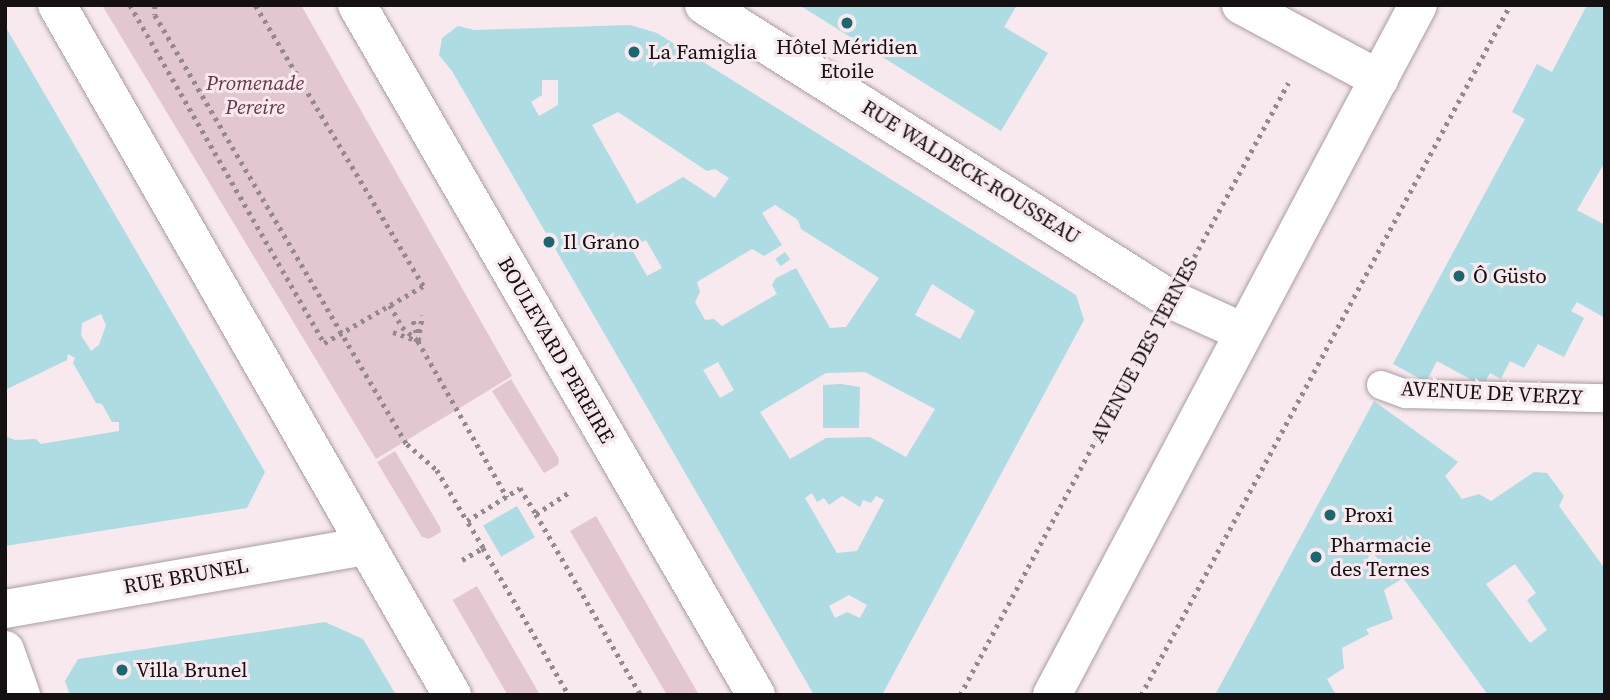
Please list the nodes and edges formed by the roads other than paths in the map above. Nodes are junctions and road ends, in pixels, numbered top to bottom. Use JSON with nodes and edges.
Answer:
{"nodes":[{"id":1,"x":57,"y":5,"type":"edge"},
{"id":2,"x":357,"y":5,"type":"edge"},
{"id":3,"x":704,"y":5,"type":"edge"},
{"id":4,"x":1241,"y":5,"type":"edge"},
{"id":5,"x":1418,"y":5,"type":"edge"},
{"id":6,"x":1379,"y":79,"type":"junction"},
{"id":7,"x":1243,"y":332,"type":"junction"},
{"id":8,"x":1381,"y":385,"type":"dead end"},
{"id":9,"x":1605,"y":398,"type":"edge"},
{"id":10,"x":367,"y":546,"type":"junction"},
{"id":11,"x":5,"y":608,"type":"edge"},
{"id":12,"x":5,"y":650,"type":"edge"},
{"id":13,"x":21,"y":695,"type":"edge"},
{"id":14,"x":452,"y":695,"type":"edge"},
{"id":15,"x":756,"y":695,"type":"edge"},
{"id":16,"x":1052,"y":695,"type":"edge"}],
"edges":[{"from":1,"to":10,"type":"street"},
{"from":2,"to":15,"type":"street","name":"BOULEVARD PEREIRE"},
{"from":3,"to":7,"type":"street","name":"RUE WALDECK-ROUSSEAU"},
{"from":4,"to":6,"type":"street"},
{"from":5,"to":6,"type":"street"},
{"from":6,"to":7,"type":"street"},
{"from":7,"to":16,"type":"street"},
{"from":8,"to":9,"type":"lane","name":"AVENUE DE VERZY"},
{"from":10,"to":11,"type":"street","name":"RUE BRUNEL"},
{"from":10,"to":14,"type":"street"},
{"from":12,"to":13,"type":"street"}]}
